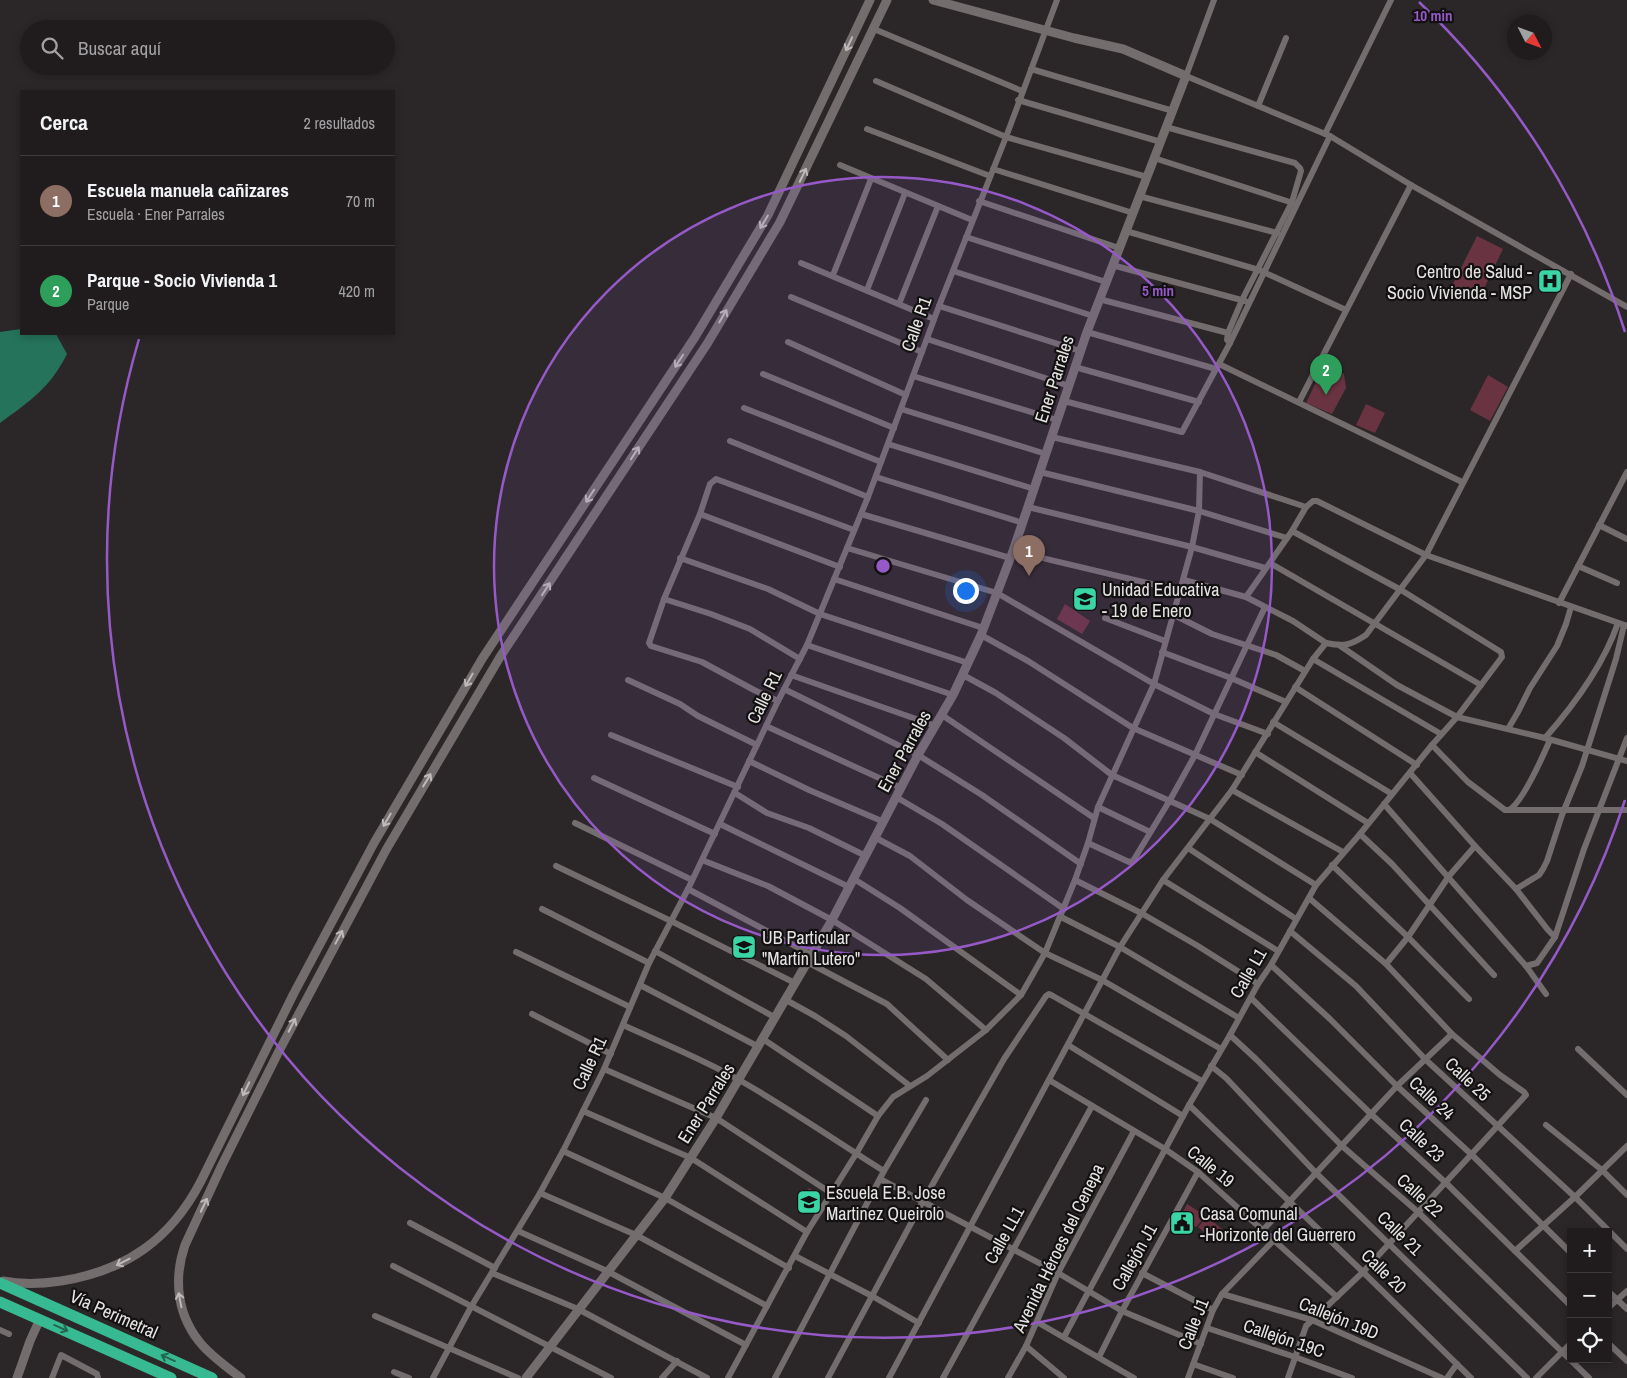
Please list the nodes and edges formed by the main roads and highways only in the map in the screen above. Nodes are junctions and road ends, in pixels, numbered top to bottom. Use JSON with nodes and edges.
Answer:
{"nodes":[{"id":1,"x":0,"y":1282,"type":"edge"},
{"id":2,"x":0,"y":1302,"type":"edge"},
{"id":3,"x":171,"y":1378,"type":"edge"},
{"id":4,"x":212,"y":1378,"type":"edge"}],
"edges":[{"from":4,"to":1,"type":"highway","name":"Vía Perimetral","one_way":true},
{"from":2,"to":3,"type":"highway","name":"Vía Perimetral","one_way":true}]}
